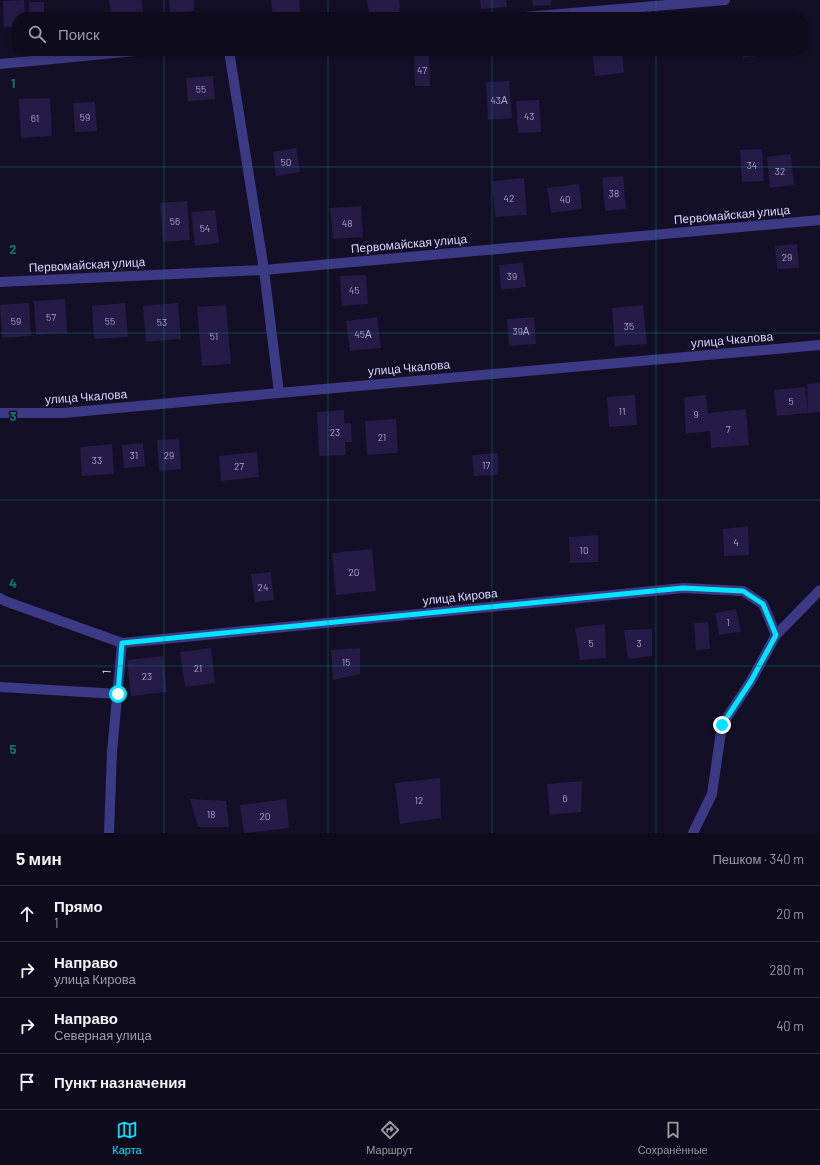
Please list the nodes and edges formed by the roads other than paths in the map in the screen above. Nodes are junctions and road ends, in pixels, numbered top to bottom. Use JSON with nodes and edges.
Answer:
{"nodes":[{"id":1,"x":725,"y":0,"type":"edge"},
{"id":2,"x":584,"y":12,"type":"edge"},
{"id":3,"x":84,"y":56,"type":"edge"},
{"id":4,"x":230,"y":56,"type":"edge"},
{"id":5,"x":0,"y":64,"type":"edge"},
{"id":6,"x":820,"y":220,"type":"edge"},
{"id":7,"x":264,"y":270,"type":"junction"},
{"id":8,"x":0,"y":282,"type":"edge"},
{"id":9,"x":820,"y":346,"type":"edge"},
{"id":10,"x":279,"y":393,"type":"junction"},
{"id":11,"x":0,"y":413,"type":"edge"},
{"id":12,"x":820,"y":590,"type":"edge"},
{"id":13,"x":0,"y":598,"type":"edge"},
{"id":14,"x":776,"y":635,"type":"junction"},
{"id":15,"x":122,"y":643,"type":"junction"},
{"id":16,"x":0,"y":687,"type":"edge"},
{"id":17,"x":118,"y":694,"type":"junction"},
{"id":18,"x":109,"y":833,"type":"edge"},
{"id":19,"x":693,"y":833,"type":"edge"}],
"edges":[{"from":1,"to":2,"type":"street"},
{"from":3,"to":5,"type":"street"},
{"from":4,"to":7,"type":"street"},
{"from":6,"to":7,"type":"street","name":"Первомайская улица"},
{"from":7,"to":8,"type":"street","name":"Первомайская улица"},
{"from":7,"to":10,"type":"street"},
{"from":9,"to":10,"type":"street","name":"улица Чкалова"},
{"from":10,"to":11,"type":"street","name":"улица Чкалова"},
{"from":12,"to":14,"type":"street"},
{"from":13,"to":15,"type":"street"},
{"from":14,"to":15,"type":"street","name":"улица Кирова"},
{"from":14,"to":19,"type":"street"},
{"from":15,"to":17,"type":"street","name":"1"},
{"from":16,"to":17,"type":"street"},
{"from":17,"to":18,"type":"street","name":"1"}]}
